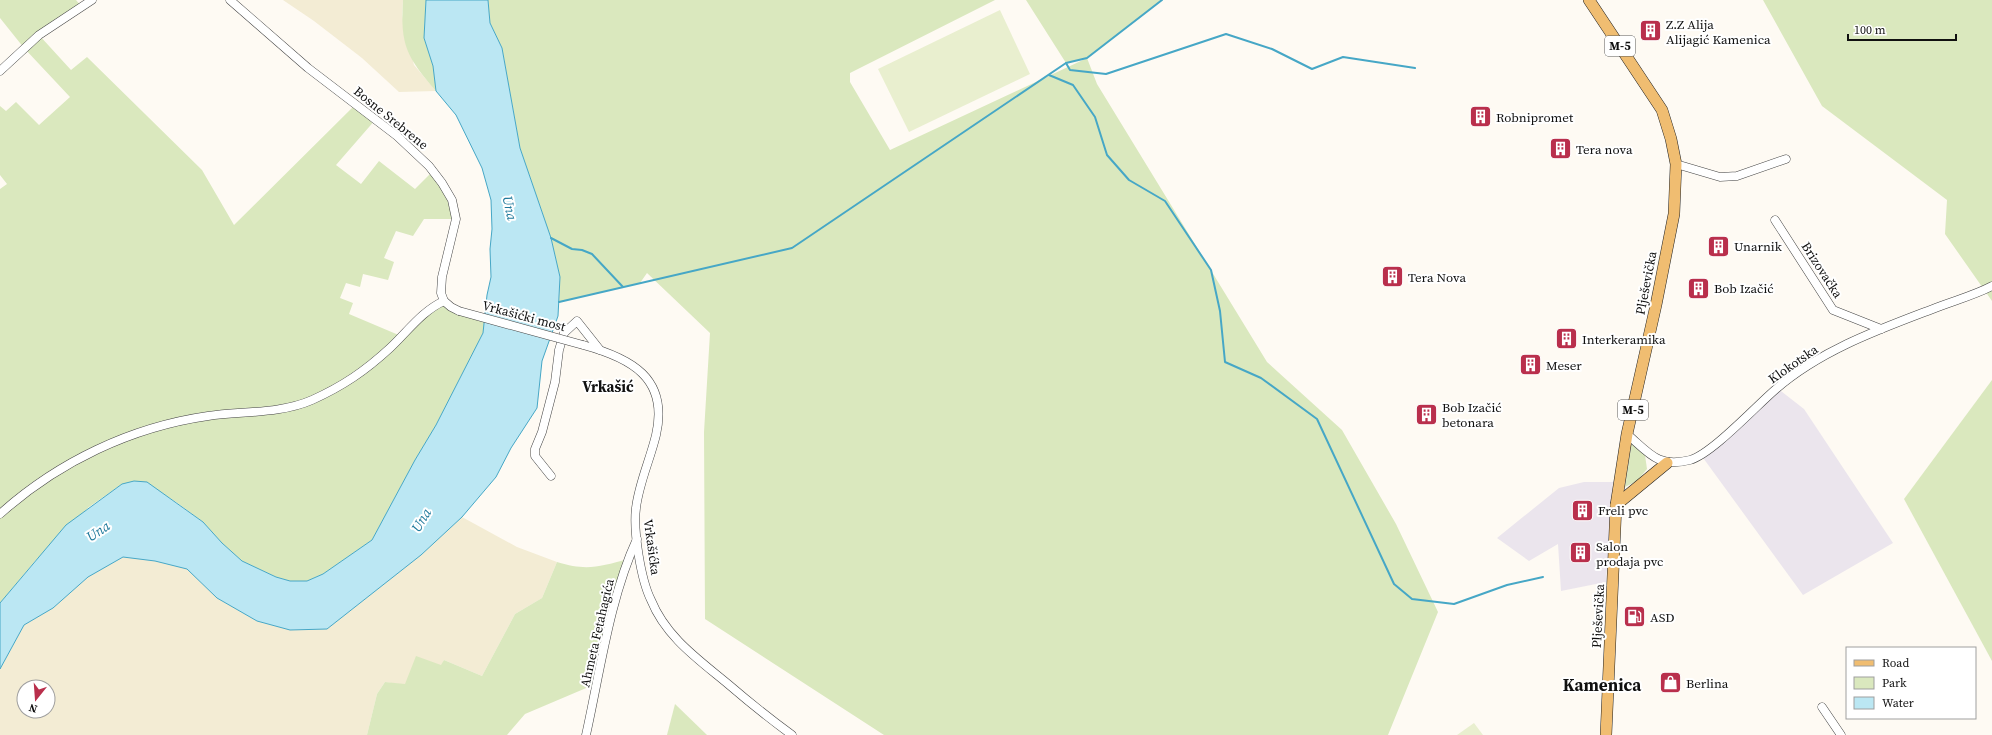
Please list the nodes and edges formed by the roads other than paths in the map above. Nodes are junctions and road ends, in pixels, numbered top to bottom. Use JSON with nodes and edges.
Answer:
{"nodes":[{"id":1,"x":92,"y":0,"type":"edge"},
{"id":2,"x":230,"y":0,"type":"edge"},
{"id":3,"x":1590,"y":0,"type":"edge"},
{"id":4,"x":0,"y":71,"type":"edge"},
{"id":5,"x":1786,"y":159,"type":"dead end"},
{"id":6,"x":1676,"y":164,"type":"junction"},
{"id":7,"x":1775,"y":220,"type":"dead end"},
{"id":8,"x":1992,"y":286,"type":"edge"},
{"id":9,"x":444,"y":301,"type":"junction"},
{"id":10,"x":1881,"y":329,"type":"junction"},
{"id":11,"x":583,"y":345,"type":"joint"},
{"id":12,"x":600,"y":350,"type":"junction"},
{"id":13,"x":1627,"y":434,"type":"junction"},
{"id":14,"x":1667,"y":463,"type":"junction"},
{"id":15,"x":551,"y":476,"type":"dead end"},
{"id":16,"x":1616,"y":505,"type":"junction"},
{"id":17,"x":0,"y":514,"type":"edge"},
{"id":18,"x":637,"y":539,"type":"junction"},
{"id":19,"x":1822,"y":707,"type":"dead end"},
{"id":20,"x":586,"y":735,"type":"edge"},
{"id":21,"x":792,"y":735,"type":"edge"},
{"id":22,"x":1606,"y":735,"type":"edge"},
{"id":23,"x":1841,"y":735,"type":"edge"}],
"edges":[{"from":1,"to":4,"type":"street"},
{"from":2,"to":9,"type":"street","name":"Bosne Srebrene"},
{"from":3,"to":6,"type":"main road","name":"Plješevička","number":"M-5"},
{"from":5,"to":6,"type":"street"},
{"from":6,"to":13,"type":"main road","name":"Plješevička","number":"M-5"},
{"from":7,"to":10,"type":"street","name":"Brizovačka"},
{"from":8,"to":10,"type":"street","name":"Klokotska"},
{"from":9,"to":11,"type":"street","name":"Vrkašićki most","bridge":true},
{"from":9,"to":17,"type":"street"},
{"from":10,"to":14,"type":"street","name":"Klokotska"},
{"from":11,"to":12,"type":"street","name":"Vrkašićka"},
{"from":12,"to":15,"type":"street"},
{"from":12,"to":18,"type":"street","name":"Vrkašićka"},
{"from":13,"to":14,"type":"street"},
{"from":13,"to":16,"type":"main road","name":"Plješevička","number":"M-5"},
{"from":14,"to":16,"type":"main road"},
{"from":16,"to":22,"type":"main road","name":"Plješevička","number":"M-5"},
{"from":18,"to":20,"type":"street","name":"Ahmeta Fetahagića"},
{"from":18,"to":21,"type":"street","name":"Vrkašićka"},
{"from":19,"to":23,"type":"street"}]}
